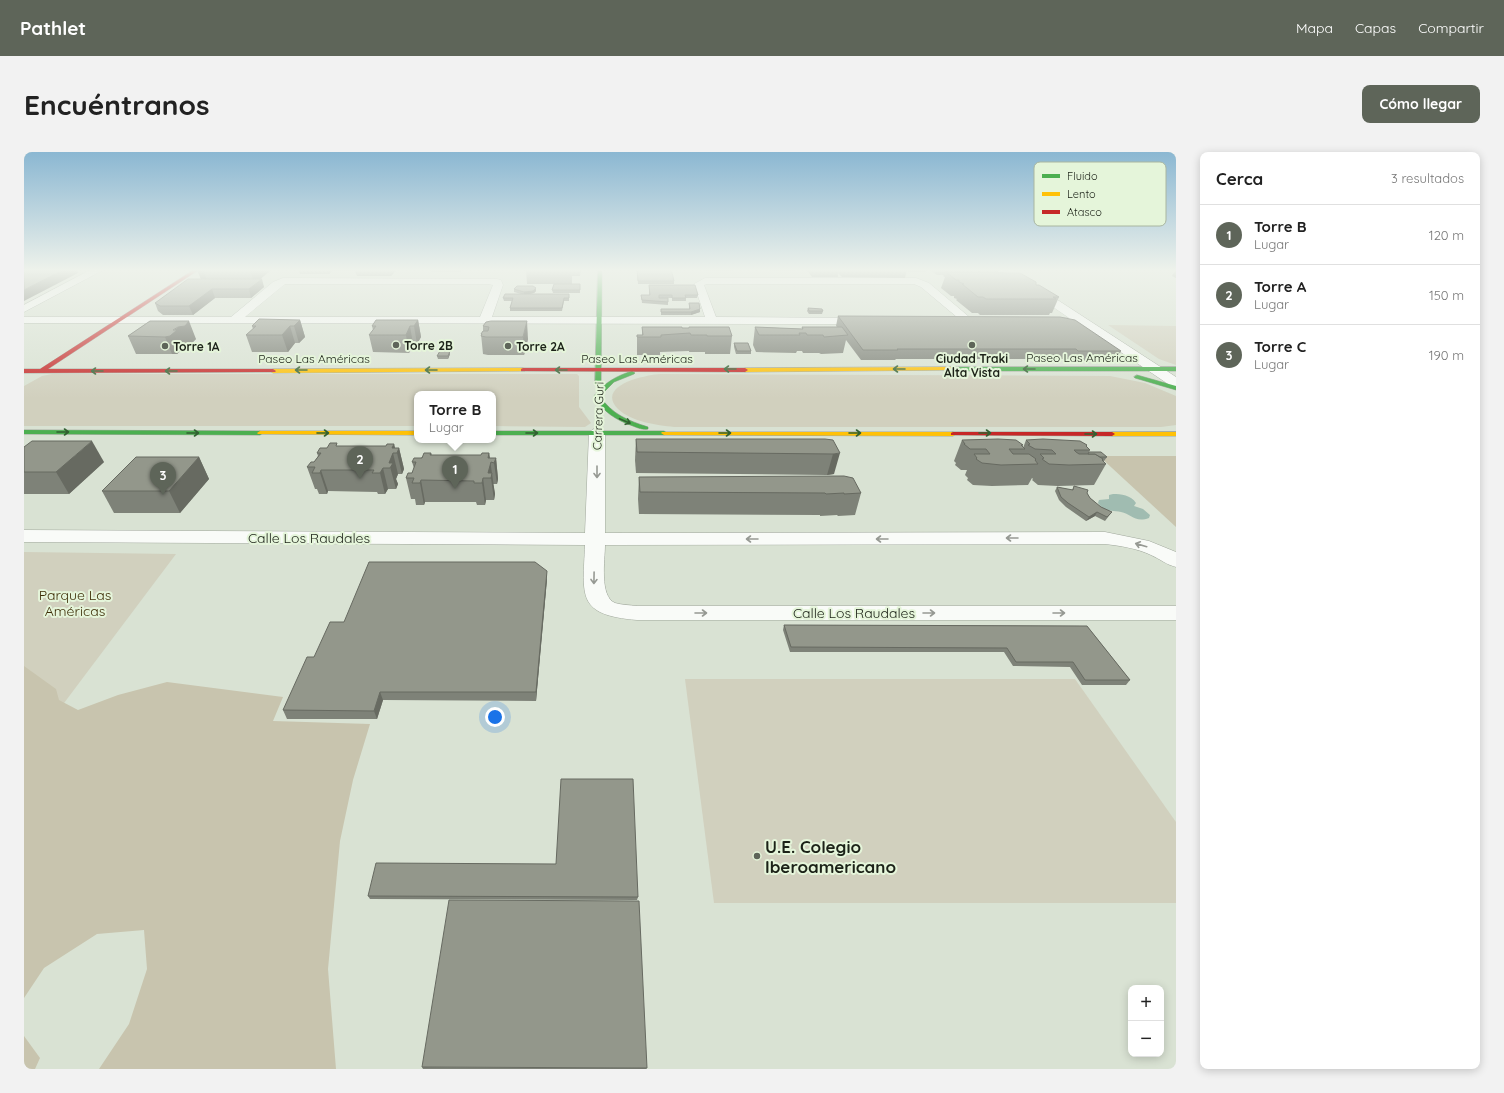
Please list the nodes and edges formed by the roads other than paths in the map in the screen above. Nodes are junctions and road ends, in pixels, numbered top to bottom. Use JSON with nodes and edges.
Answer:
{"nodes":[{"id":1,"x":133,"y":312,"type":"edge"},
{"id":2,"x":244,"y":312,"type":"edge"},
{"id":3,"x":488,"y":312,"type":"edge"},
{"id":4,"x":600,"y":312,"type":"edge"},
{"id":5,"x":709,"y":312,"type":"edge"},
{"id":6,"x":957,"y":312,"type":"edge"},
{"id":7,"x":1068,"y":312,"type":"edge"},
{"id":8,"x":24,"y":320,"type":"edge"},
{"id":9,"x":121,"y":320,"type":"junction"},
{"id":10,"x":234,"y":320,"type":"junction"},
{"id":11,"x":485,"y":320,"type":"junction"},
{"id":12,"x":600,"y":320,"type":"junction"},
{"id":13,"x":712,"y":321,"type":"junction"},
{"id":14,"x":875,"y":321,"type":"edge"},
{"id":15,"x":952,"y":321,"type":"edge"},
{"id":16,"x":968,"y":321,"type":"junction"},
{"id":17,"x":983,"y":321,"type":"edge"},
{"id":18,"x":1036,"y":321,"type":"edge"},
{"id":19,"x":1082,"y":321,"type":"junction"},
{"id":20,"x":665,"y":369,"type":"junction"},
{"id":21,"x":1068,"y":369,"type":"junction"},
{"id":22,"x":1155,"y":369,"type":"junction"},
{"id":23,"x":1176,"y":369,"type":"edge"},
{"id":24,"x":600,"y":370,"type":"junction"},
{"id":25,"x":24,"y":371,"type":"edge"},
{"id":26,"x":42,"y":371,"type":"junction"},
{"id":27,"x":24,"y":382,"type":"edge"},
{"id":28,"x":1176,"y":383,"type":"edge"},
{"id":29,"x":1176,"y":388,"type":"edge"},
{"id":30,"x":597,"y":396,"type":"junction"},
{"id":31,"x":597,"y":411,"type":"dead end"},
{"id":32,"x":597,"y":429,"type":"junction"},
{"id":33,"x":1176,"y":431,"type":"edge"},
{"id":34,"x":24,"y":432,"type":"edge"},
{"id":35,"x":414,"y":433,"type":"edge"},
{"id":36,"x":496,"y":433,"type":"edge"},
{"id":37,"x":686,"y":433,"type":"junction"},
{"id":38,"x":1152,"y":434,"type":"junction"},
{"id":39,"x":1176,"y":434,"type":"edge"},
{"id":40,"x":24,"y":536,"type":"edge"},
{"id":41,"x":595,"y":540,"type":"junction"},
{"id":42,"x":1176,"y":561,"type":"edge"},
{"id":43,"x":1176,"y":613,"type":"edge"}],
"edges":[{"from":1,"to":9,"type":"main road"},
{"from":2,"to":10,"type":"street"},
{"from":3,"to":11,"type":"street"},
{"from":4,"to":12,"type":"main road","name":"Carrera Guri"},
{"from":5,"to":13,"type":"street"},
{"from":6,"to":16,"type":"street"},
{"from":7,"to":19,"type":"street"},
{"from":8,"to":9,"type":"street"},
{"from":9,"to":10,"type":"street"},
{"from":9,"to":26,"type":"main road"},
{"from":10,"to":11,"type":"street"},
{"from":11,"to":12,"type":"street"},
{"from":12,"to":13,"type":"street"},
{"from":12,"to":24,"type":"main road","name":"Carrera Guri"},
{"from":13,"to":14,"type":"street"},
{"from":15,"to":16,"type":"street"},
{"from":16,"to":17,"type":"street"},
{"from":18,"to":19,"type":"street"},
{"from":19,"to":22,"type":"street"},
{"from":21,"to":20,"type":"main road","name":"Paseo Las Américas","one_way":true},
{"from":20,"to":24,"type":"main road","name":"Paseo Las Américas"},
{"from":20,"to":30,"type":"main road"},
{"from":21,"to":22,"type":"main road","name":"Paseo Las Américas"},
{"from":21,"to":29,"type":"main road"},
{"from":22,"to":23,"type":"main road","name":"Paseo Las Américas"},
{"from":22,"to":28,"type":"street"},
{"from":24,"to":26,"type":"main road","name":"Paseo Las Américas","one_way":true},
{"from":24,"to":30,"type":"main road","name":"Carrera Guri"},
{"from":25,"to":26,"type":"main road","name":"Paseo Las Américas"},
{"from":26,"to":27,"type":"main road"},
{"from":30,"to":31,"type":"main road","name":"Carrera Guri"},
{"from":30,"to":37,"type":"main road","one_way":true},
{"from":36,"to":32,"type":"main road","one_way":true},
{"from":32,"to":37,"type":"main road"},
{"from":32,"to":41,"type":"street","name":"Carrera Guri","one_way":true},
{"from":33,"to":38,"type":"main road"},
{"from":34,"to":35,"type":"main road","one_way":true},
{"from":37,"to":38,"type":"main road","one_way":true},
{"from":38,"to":39,"type":"main road"},
{"from":40,"to":41,"type":"street","name":"Calle Los Raudales"},
{"from":42,"to":41,"type":"street","name":"Calle Los Raudales","one_way":true},
{"from":41,"to":43,"type":"street","name":"Calle Los Raudales","one_way":true}]}
